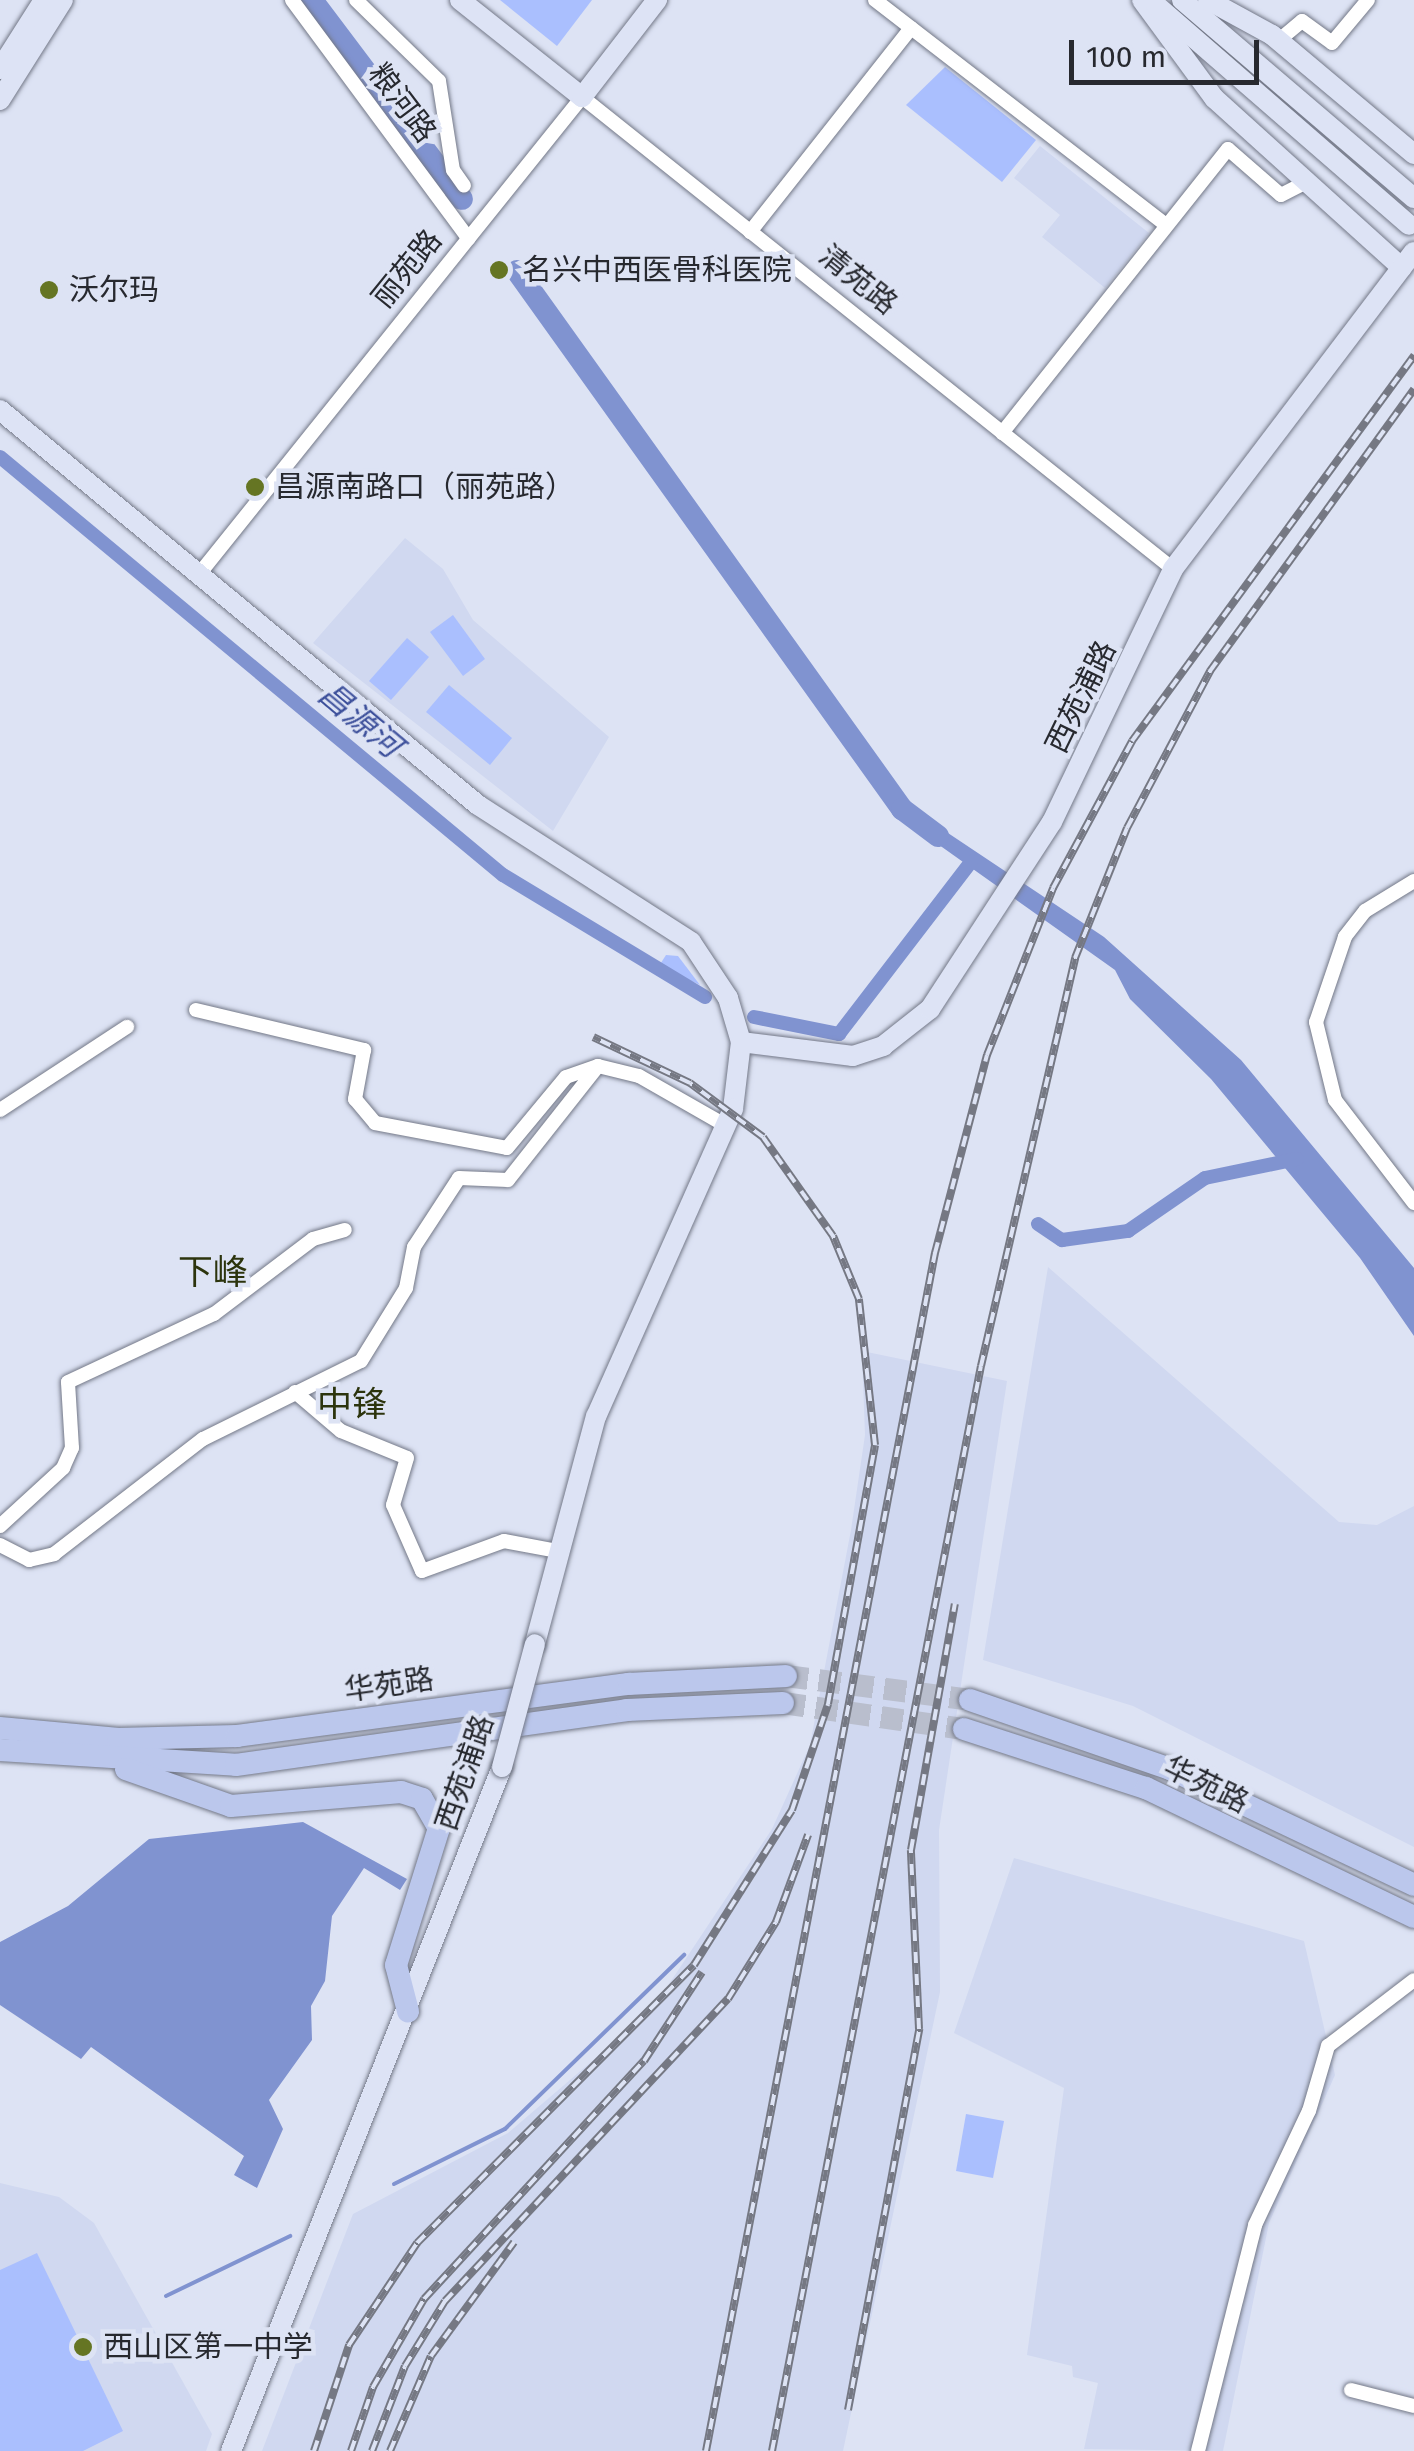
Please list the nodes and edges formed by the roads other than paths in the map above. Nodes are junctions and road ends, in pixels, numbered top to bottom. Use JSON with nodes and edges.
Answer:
{"nodes":[{"id":1,"x":44,"y":0,"type":"edge"},
{"id":2,"x":63,"y":0,"type":"edge"},
{"id":3,"x":292,"y":0,"type":"edge"},
{"id":4,"x":356,"y":0,"type":"edge"},
{"id":5,"x":460,"y":0,"type":"edge"},
{"id":6,"x":658,"y":0,"type":"edge"},
{"id":7,"x":875,"y":0,"type":"edge"},
{"id":8,"x":1142,"y":0,"type":"edge"},
{"id":9,"x":1150,"y":0,"type":"edge"},
{"id":10,"x":1182,"y":0,"type":"edge"},
{"id":11,"x":1208,"y":0,"type":"edge"},
{"id":12,"x":1368,"y":0,"type":"edge"},
{"id":13,"x":911,"y":28,"type":"junction"},
{"id":14,"x":1278,"y":40,"type":"junction"},
{"id":15,"x":0,"y":69,"type":"edge"},
{"id":16,"x":582,"y":98,"type":"junction"},
{"id":17,"x":0,"y":100,"type":"edge"},
{"id":18,"x":1414,"y":154,"type":"edge"},
{"id":19,"x":1306,"y":182,"type":"junction"},
{"id":20,"x":464,"y":186,"type":"dead end"},
{"id":21,"x":1414,"y":198,"type":"edge"},
{"id":22,"x":1164,"y":223,"type":"junction"},
{"id":23,"x":1409,"y":225,"type":"dead end"},
{"id":24,"x":750,"y":232,"type":"junction"},
{"id":25,"x":469,"y":239,"type":"junction"},
{"id":26,"x":1408,"y":260,"type":"edge"},
{"id":27,"x":0,"y":410,"type":"edge"},
{"id":28,"x":1002,"y":433,"type":"junction"},
{"id":29,"x":1172,"y":569,"type":"junction"},
{"id":30,"x":200,"y":572,"type":"junction"},
{"id":31,"x":1414,"y":881,"type":"edge"},
{"id":32,"x":196,"y":1010,"type":"dead end"},
{"id":33,"x":127,"y":1027,"type":"dead end"},
{"id":34,"x":741,"y":1042,"type":"junction"},
{"id":35,"x":598,"y":1066,"type":"junction"},
{"id":36,"x":0,"y":1110,"type":"edge"},
{"id":37,"x":729,"y":1117,"type":"junction"},
{"id":38,"x":1414,"y":1203,"type":"edge"},
{"id":39,"x":345,"y":1230,"type":"dead end"},
{"id":40,"x":295,"y":1392,"type":"junction"},
{"id":41,"x":0,"y":1526,"type":"edge"},
{"id":42,"x":0,"y":1544,"type":"edge"},
{"id":43,"x":558,"y":1551,"type":"junction"},
{"id":44,"x":786,"y":1676,"type":"tunnel mouth"},
{"id":45,"x":970,"y":1700,"type":"tunnel mouth"},
{"id":46,"x":783,"y":1704,"type":"tunnel mouth"},
{"id":47,"x":0,"y":1728,"type":"edge"},
{"id":48,"x":964,"y":1728,"type":"tunnel mouth"},
{"id":49,"x":0,"y":1750,"type":"edge"},
{"id":50,"x":109,"y":1762,"type":"junction"},
{"id":51,"x":1414,"y":1885,"type":"edge"},
{"id":52,"x":1414,"y":1917,"type":"edge"},
{"id":53,"x":1414,"y":1980,"type":"edge"},
{"id":54,"x":408,"y":2011,"type":"junction"},
{"id":55,"x":1352,"y":2390,"type":"dead end"},
{"id":56,"x":1414,"y":2406,"type":"edge"},
{"id":57,"x":231,"y":2451,"type":"edge"},
{"id":58,"x":1198,"y":2451,"type":"edge"}],
"edges":[{"from":1,"to":15,"type":"street"},
{"from":2,"to":17,"type":"street"},
{"from":3,"to":25,"type":"street","name":"粮河路"},
{"from":4,"to":20,"type":"street"},
{"from":5,"to":16,"type":"street","name":"清苑路"},
{"from":6,"to":16,"type":"street","name":"丽苑路"},
{"from":7,"to":13,"type":"street"},
{"from":8,"to":19,"type":"street"},
{"from":9,"to":23,"type":"street"},
{"from":10,"to":21,"type":"street"},
{"from":11,"to":14,"type":"street"},
{"from":12,"to":14,"type":"street"},
{"from":13,"to":22,"type":"street"},
{"from":13,"to":24,"type":"street"},
{"from":14,"to":18,"type":"street"},
{"from":16,"to":24,"type":"street","name":"清苑路"},
{"from":16,"to":25,"type":"street","name":"丽苑路"},
{"from":19,"to":22,"type":"street"},
{"from":19,"to":26,"type":"street"},
{"from":22,"to":28,"type":"street"},
{"from":24,"to":28,"type":"street","name":"清苑路"},
{"from":25,"to":30,"type":"street","name":"丽苑路"},
{"from":26,"to":29,"type":"street","name":"西苑浦路"},
{"from":27,"to":30,"type":"street"},
{"from":28,"to":29,"type":"street","name":"清苑路"},
{"from":29,"to":34,"type":"street","name":"西苑浦路"},
{"from":30,"to":34,"type":"street"},
{"from":31,"to":38,"type":"street"},
{"from":32,"to":35,"type":"street"},
{"from":33,"to":36,"type":"street"},
{"from":34,"to":37,"type":"street","name":"西苑浦路"},
{"from":35,"to":37,"type":"street"},
{"from":35,"to":40,"type":"street"},
{"from":37,"to":43,"type":"street","name":"西苑浦路"},
{"from":39,"to":41,"type":"street"},
{"from":40,"to":42,"type":"street"},
{"from":40,"to":43,"type":"street"},
{"from":43,"to":54,"type":"street","name":"西苑浦路","bridge":true},
{"from":44,"to":47,"type":"main road","name":"华苑路"},
{"from":45,"to":51,"type":"main road","name":"华苑路"},
{"from":46,"to":50,"type":"main road","name":"华苑路"},
{"from":48,"to":52,"type":"main road","name":"华苑路"},
{"from":49,"to":50,"type":"main road","name":"华苑路"},
{"from":50,"to":54,"type":"main road"},
{"from":53,"to":58,"type":"street"},
{"from":54,"to":57,"type":"street","name":"西苑浦路"},
{"from":55,"to":56,"type":"street"}]}
